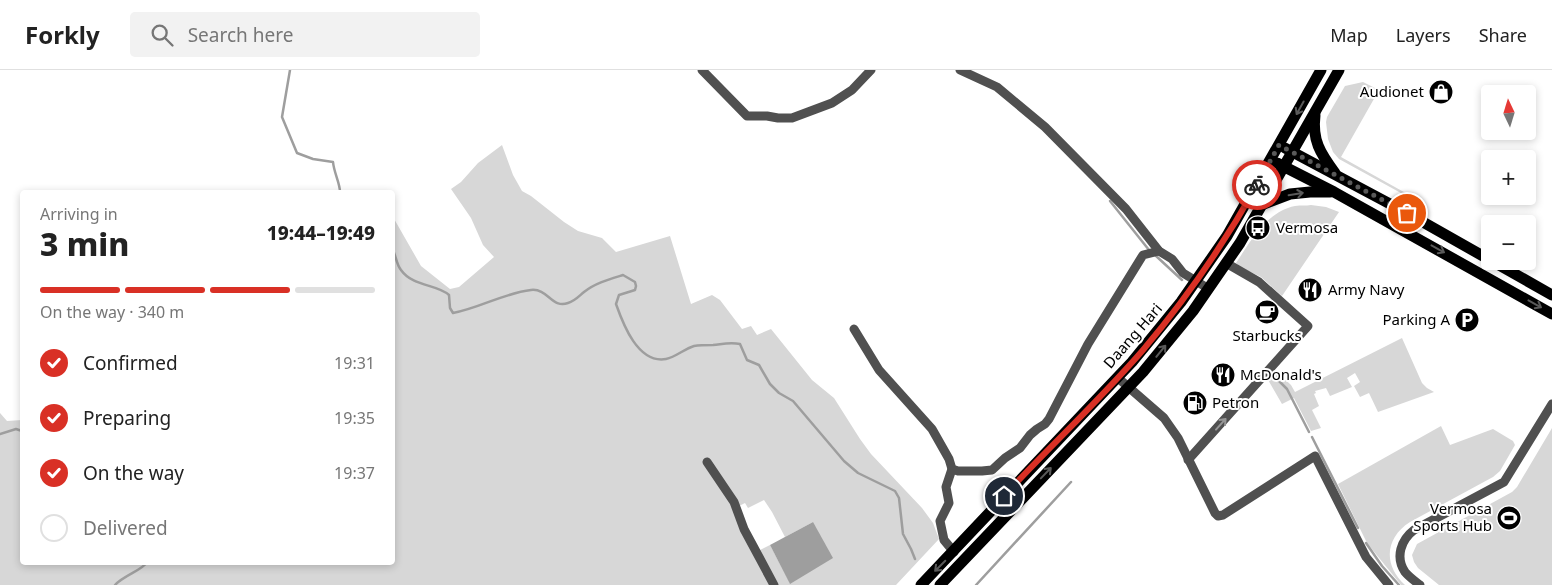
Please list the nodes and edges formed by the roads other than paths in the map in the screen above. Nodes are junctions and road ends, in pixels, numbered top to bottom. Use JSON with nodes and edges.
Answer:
{"nodes":[{"id":1,"x":702,"y":70,"type":"edge"},
{"id":2,"x":871,"y":70,"type":"edge"},
{"id":3,"x":960,"y":70,"type":"edge"},
{"id":4,"x":1321,"y":70,"type":"edge"},
{"id":5,"x":1339,"y":70,"type":"edge"},
{"id":6,"x":1316,"y":111,"type":"junction"},
{"id":7,"x":1279,"y":145,"type":"junction"},
{"id":8,"x":1292,"y":152,"type":"junction"},
{"id":9,"x":1271,"y":160,"type":"junction"},
{"id":10,"x":1283,"y":167,"type":"junction"},
{"id":11,"x":1336,"y":175,"type":"junction"},
{"id":12,"x":1334,"y":192,"type":"junction"},
{"id":13,"x":1261,"y":205,"type":"junction"},
{"id":14,"x":1160,"y":251,"type":"junction"},
{"id":15,"x":1481,"y":255,"type":"edge"},
{"id":16,"x":1226,"y":263,"type":"junction"},
{"id":17,"x":1507,"y":270,"type":"edge"},
{"id":18,"x":1196,"y":282,"type":"junction"},
{"id":19,"x":1209,"y":289,"type":"junction"},
{"id":20,"x":1552,"y":295,"type":"edge"},
{"id":21,"x":1552,"y":314,"type":"edge"},
{"id":22,"x":854,"y":329,"type":"dead end"},
{"id":23,"x":1118,"y":378,"type":"junction"},
{"id":24,"x":1128,"y":387,"type":"junction"},
{"id":25,"x":1552,"y":404,"type":"edge"},
{"id":26,"x":1188,"y":460,"type":"junction"},
{"id":27,"x":708,"y":462,"type":"dead end"},
{"id":28,"x":952,"y":469,"type":"junction"},
{"id":29,"x":954,"y":552,"type":"junction"},
{"id":30,"x":774,"y":585,"type":"edge"},
{"id":31,"x":921,"y":585,"type":"edge"},
{"id":32,"x":940,"y":585,"type":"edge"},
{"id":33,"x":1389,"y":585,"type":"edge"},
{"id":34,"x":1420,"y":585,"type":"edge"}],
"edges":[{"from":1,"to":2,"type":"street"},
{"from":3,"to":14,"type":"street"},
{"from":4,"to":7,"type":"main road","name":"Daang Hari","one_way":true},
{"from":5,"to":6,"type":"main road","name":"Daang Hari"},
{"from":6,"to":8,"type":"main road","name":"Daang Hari"},
{"from":6,"to":11,"type":"main road"},
{"from":7,"to":8,"type":"main road"},
{"from":7,"to":9,"type":"main road","name":"Daang Hari"},
{"from":8,"to":10,"type":"main road","name":"Daang Hari"},
{"from":8,"to":11,"type":"main road"},
{"from":9,"to":10,"type":"main road"},
{"from":9,"to":18,"type":"main road","name":"Daang Hari"},
{"from":10,"to":12,"type":"main road"},
{"from":10,"to":13,"type":"main road","name":"Daang Hari"},
{"from":11,"to":15,"type":"main road"},
{"from":13,"to":12,"type":"main road","one_way":true},
{"from":12,"to":21,"type":"main road","one_way":true},
{"from":13,"to":16,"type":"main road","name":"Daang Hari"},
{"from":14,"to":18,"type":"street"},
{"from":14,"to":28,"type":"street"},
{"from":16,"to":19,"type":"main road","name":"Daang Hari"},
{"from":26,"to":16,"type":"street","one_way":true},
{"from":17,"to":20,"type":"main road"},
{"from":18,"to":19,"type":"street"},
{"from":18,"to":23,"type":"main road","name":"Daang Hari"},
{"from":24,"to":19,"type":"main road","name":"Daang Hari","one_way":true},
{"from":22,"to":28,"type":"street"},
{"from":23,"to":24,"type":"street"},
{"from":23,"to":29,"type":"main road","name":"Daang Hari"},
{"from":24,"to":26,"type":"street"},
{"from":32,"to":24,"type":"main road","name":"Daang Hari","one_way":true},
{"from":25,"to":34,"type":"street"},
{"from":26,"to":33,"type":"street"},
{"from":27,"to":30,"type":"street"},
{"from":28,"to":29,"type":"street"},
{"from":29,"to":31,"type":"main road","name":"Daang Hari","one_way":true}]}
